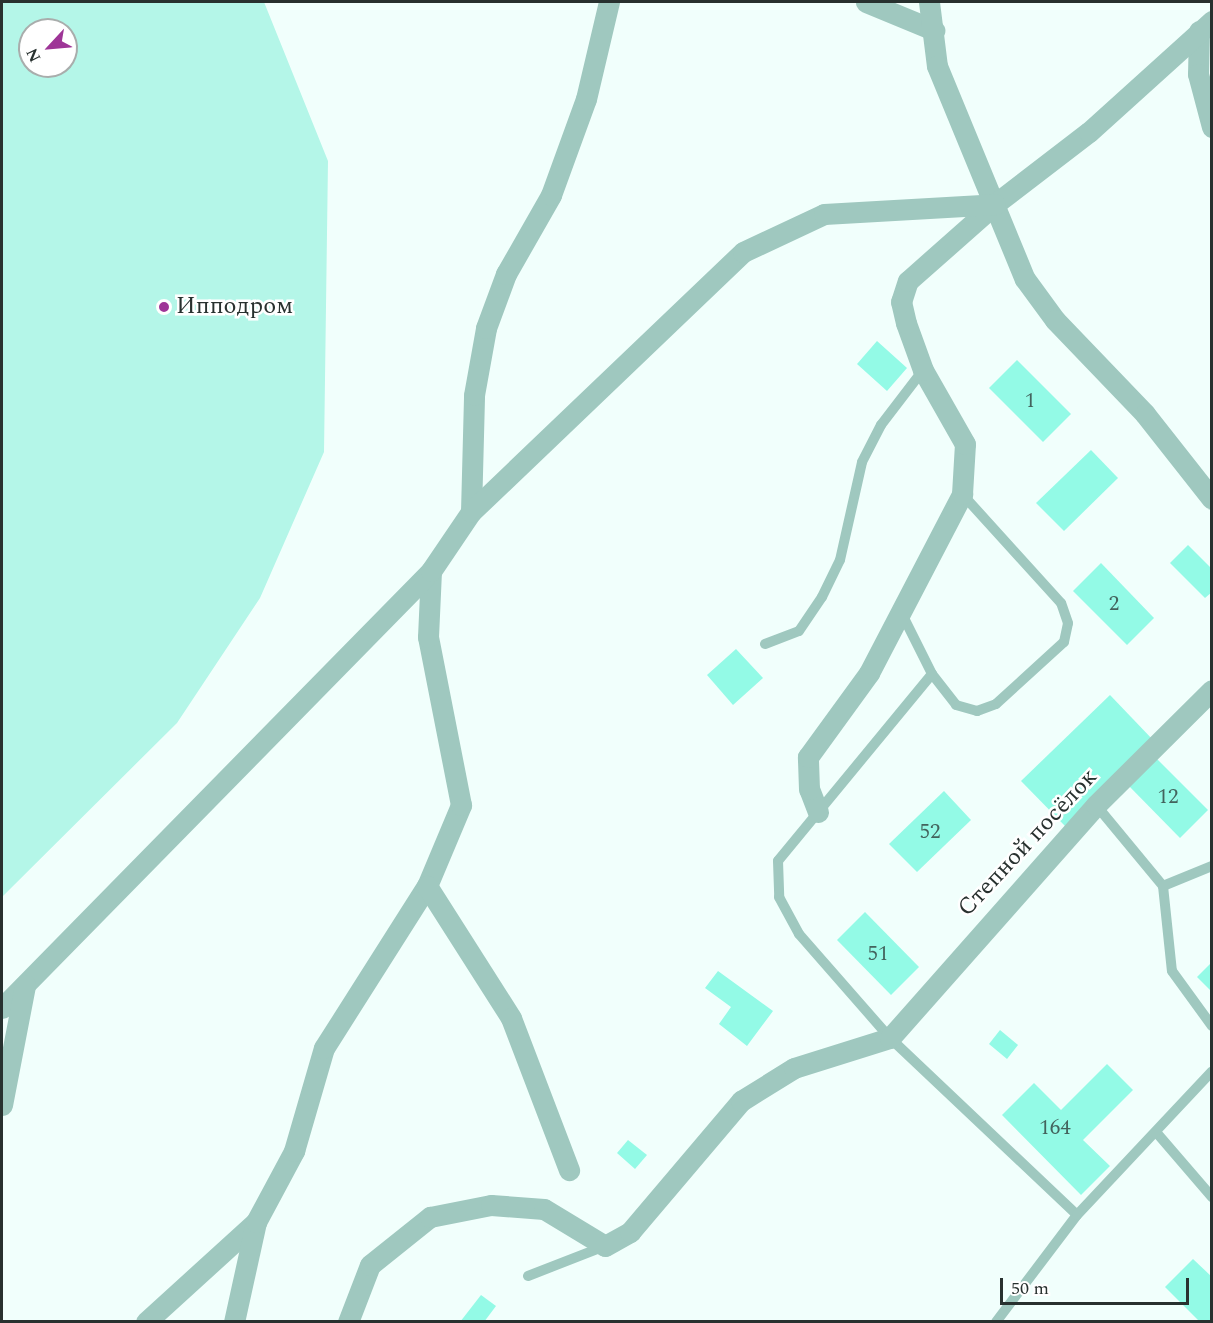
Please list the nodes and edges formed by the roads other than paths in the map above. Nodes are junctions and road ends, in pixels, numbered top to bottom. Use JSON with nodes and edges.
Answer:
{"nodes":[{"id":1,"x":609,"y":2,"type":"edge"},
{"id":2,"x":866,"y":2,"type":"edge"},
{"id":3,"x":929,"y":2,"type":"edge"},
{"id":4,"x":1205,"y":26,"type":"edge"},
{"id":5,"x":934,"y":30,"type":"junction"},
{"id":6,"x":1212,"y":127,"type":"edge"},
{"id":7,"x":995,"y":204,"type":"junction"},
{"id":8,"x":923,"y":370,"type":"junction"},
{"id":9,"x":962,"y":494,"type":"junction"},
{"id":10,"x":1212,"y":499,"type":"edge"},
{"id":11,"x":471,"y":512,"type":"junction"},
{"id":12,"x":431,"y":571,"type":"junction"},
{"id":13,"x":903,"y":616,"type":"junction"},
{"id":14,"x":765,"y":644,"type":"dead end"},
{"id":15,"x":932,"y":674,"type":"junction"},
{"id":16,"x":1212,"y":690,"type":"edge"},
{"id":17,"x":1096,"y":805,"type":"junction"},
{"id":18,"x":818,"y":812,"type":"junction"},
{"id":19,"x":1212,"y":866,"type":"edge"},
{"id":20,"x":427,"y":886,"type":"junction"},
{"id":21,"x":1163,"y":886,"type":"junction"},
{"id":22,"x":25,"y":985,"type":"junction"},
{"id":23,"x":2,"y":1008,"type":"edge"},
{"id":24,"x":1212,"y":1026,"type":"edge"},
{"id":25,"x":890,"y":1038,"type":"junction"},
{"id":26,"x":1212,"y":1071,"type":"edge"},
{"id":27,"x":2,"y":1105,"type":"edge"},
{"id":28,"x":1156,"y":1132,"type":"junction"},
{"id":29,"x":569,"y":1170,"type":"dead end"},
{"id":30,"x":1212,"y":1197,"type":"edge"},
{"id":31,"x":1077,"y":1215,"type":"junction"},
{"id":32,"x":256,"y":1222,"type":"junction"},
{"id":33,"x":605,"y":1246,"type":"junction"},
{"id":34,"x":528,"y":1276,"type":"dead end"},
{"id":35,"x":146,"y":1322,"type":"edge"},
{"id":36,"x":234,"y":1322,"type":"edge"},
{"id":37,"x":348,"y":1322,"type":"edge"},
{"id":38,"x":996,"y":1322,"type":"edge"}],
"edges":[{"from":1,"to":11,"type":"street"},
{"from":2,"to":5,"type":"street"},
{"from":3,"to":5,"type":"street"},
{"from":4,"to":6,"type":"street"},
{"from":4,"to":7,"type":"street"},
{"from":5,"to":7,"type":"street"},
{"from":7,"to":8,"type":"street"},
{"from":7,"to":10,"type":"street"},
{"from":7,"to":11,"type":"street"},
{"from":8,"to":9,"type":"street"},
{"from":8,"to":14,"type":"lane"},
{"from":9,"to":13,"type":"street"},
{"from":9,"to":15,"type":"lane"},
{"from":11,"to":12,"type":"street"},
{"from":12,"to":20,"type":"street"},
{"from":12,"to":22,"type":"street"},
{"from":13,"to":15,"type":"lane"},
{"from":13,"to":18,"type":"street"},
{"from":15,"to":18,"type":"lane"},
{"from":16,"to":17,"type":"street","name":"Степной посёлок"},
{"from":17,"to":21,"type":"lane"},
{"from":17,"to":25,"type":"street","name":"Степной посёлок"},
{"from":18,"to":25,"type":"lane"},
{"from":19,"to":21,"type":"lane"},
{"from":20,"to":29,"type":"street"},
{"from":20,"to":32,"type":"street"},
{"from":21,"to":24,"type":"lane"},
{"from":22,"to":23,"type":"street"},
{"from":22,"to":27,"type":"street"},
{"from":25,"to":31,"type":"lane"},
{"from":25,"to":33,"type":"street"},
{"from":26,"to":28,"type":"lane"},
{"from":28,"to":30,"type":"lane"},
{"from":28,"to":31,"type":"lane"},
{"from":31,"to":38,"type":"lane"},
{"from":32,"to":35,"type":"street"},
{"from":32,"to":36,"type":"street"},
{"from":33,"to":34,"type":"lane"},
{"from":33,"to":37,"type":"street"}]}
